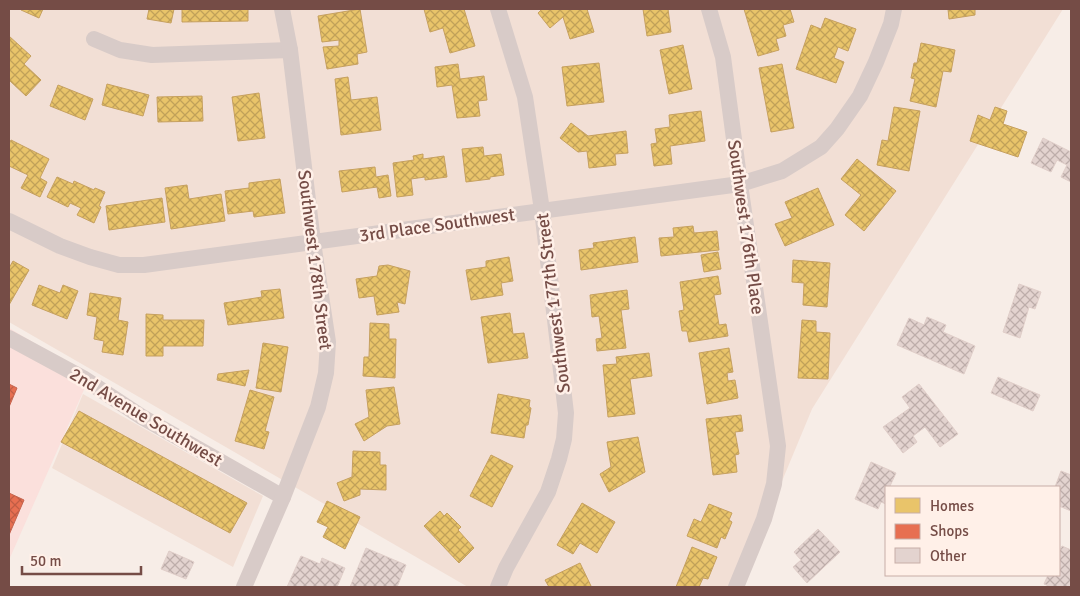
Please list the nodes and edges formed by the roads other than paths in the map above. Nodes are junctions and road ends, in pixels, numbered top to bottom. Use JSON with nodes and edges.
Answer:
{"nodes":[{"id":1,"x":282,"y":9,"type":"edge"},
{"id":2,"x":498,"y":9,"type":"edge"},
{"id":3,"x":709,"y":9,"type":"edge"},
{"id":4,"x":894,"y":9,"type":"edge"},
{"id":5,"x":94,"y":38,"type":"dead end"},
{"id":6,"x":290,"y":50,"type":"junction"},
{"id":7,"x":740,"y":184,"type":"junction"},
{"id":8,"x":542,"y":210,"type":"junction"},
{"id":9,"x":9,"y":221,"type":"edge"},
{"id":10,"x":313,"y":242,"type":"junction"},
{"id":11,"x":9,"y":338,"type":"edge"},
{"id":12,"x":283,"y":497,"type":"junction"},
{"id":13,"x":244,"y":587,"type":"edge"},
{"id":14,"x":498,"y":587,"type":"edge"},
{"id":15,"x":736,"y":587,"type":"edge"}],
"edges":[{"from":1,"to":6,"type":"street","name":"Southwest 178th Street"},
{"from":2,"to":8,"type":"street","name":"Southwest 177th Street"},
{"from":3,"to":7,"type":"street","name":"Southwest 176th Place"},
{"from":4,"to":7,"type":"street","name":"3rd Place Southwest"},
{"from":5,"to":6,"type":"street"},
{"from":6,"to":10,"type":"street","name":"Southwest 178th Street"},
{"from":7,"to":8,"type":"street","name":"3rd Place Southwest"},
{"from":7,"to":15,"type":"street","name":"Southwest 176th Place"},
{"from":8,"to":10,"type":"street","name":"3rd Place Southwest"},
{"from":8,"to":14,"type":"street","name":"Southwest 177th Street"},
{"from":9,"to":10,"type":"street","name":"3rd Place Southwest"},
{"from":10,"to":12,"type":"street","name":"Southwest 178th Street"},
{"from":11,"to":12,"type":"street","name":"2nd Avenue Southwest"},
{"from":12,"to":13,"type":"street","name":"Southwest 178th Street"}]}
